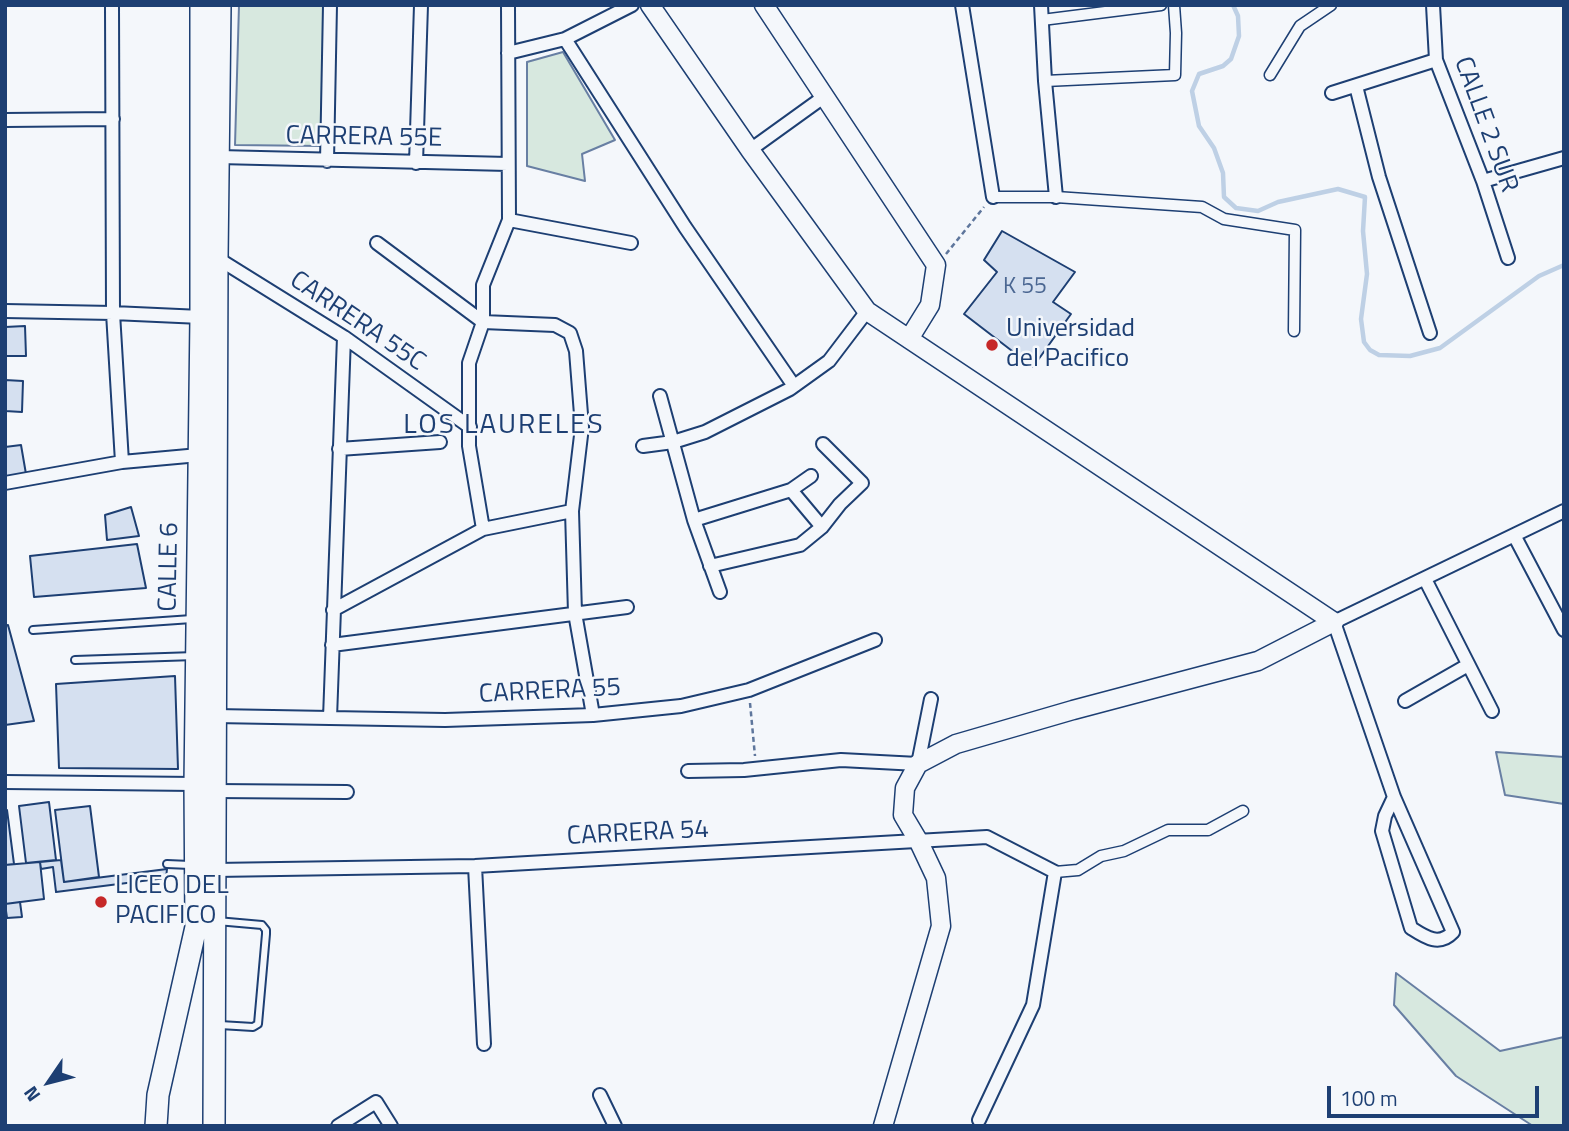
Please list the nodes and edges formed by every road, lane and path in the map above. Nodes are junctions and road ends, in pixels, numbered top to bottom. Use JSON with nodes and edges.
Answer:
{"nodes":[{"id":1,"x":112,"y":5,"type":"edge"},
{"id":2,"x":201,"y":5,"type":"edge"},
{"id":3,"x":220,"y":5,"type":"edge"},
{"id":4,"x":330,"y":5,"type":"edge"},
{"id":5,"x":421,"y":5,"type":"edge"},
{"id":6,"x":508,"y":5,"type":"edge"},
{"id":7,"x":632,"y":5,"type":"edge"},
{"id":8,"x":650,"y":5,"type":"edge"},
{"id":9,"x":764,"y":5,"type":"edge"},
{"id":10,"x":962,"y":5,"type":"edge"},
{"id":11,"x":1041,"y":5,"type":"edge"},
{"id":12,"x":1161,"y":5,"type":"edge"},
{"id":13,"x":1174,"y":5,"type":"edge"},
{"id":14,"x":1331,"y":5,"type":"edge"},
{"id":15,"x":1433,"y":5,"type":"edge"},
{"id":16,"x":1042,"y":20,"type":"junction"},
{"id":17,"x":565,"y":38,"type":"junction"},
{"id":18,"x":508,"y":53,"type":"junction"},
{"id":19,"x":1436,"y":60,"type":"junction"},
{"id":20,"x":1270,"y":75,"type":"dead end"},
{"id":21,"x":1045,"y":81,"type":"junction"},
{"id":22,"x":1356,"y":86,"type":"junction"},
{"id":23,"x":1332,"y":93,"type":"dead end"},
{"id":24,"x":825,"y":96,"type":"junction"},
{"id":25,"x":113,"y":119,"type":"junction"},
{"id":26,"x":5,"y":120,"type":"edge"},
{"id":27,"x":750,"y":150,"type":"junction"},
{"id":28,"x":219,"y":157,"type":"junction"},
{"id":29,"x":1564,"y":158,"type":"edge"},
{"id":30,"x":327,"y":161,"type":"junction"},
{"id":31,"x":416,"y":163,"type":"junction"},
{"id":32,"x":508,"y":164,"type":"junction"},
{"id":33,"x":1483,"y":181,"type":"junction"},
{"id":34,"x":993,"y":197,"type":"junction"},
{"id":35,"x":1056,"y":197,"type":"junction"},
{"id":36,"x":509,"y":220,"type":"junction"},
{"id":37,"x":377,"y":243,"type":"dead end"},
{"id":38,"x":631,"y":243,"type":"dead end"},
{"id":39,"x":217,"y":258,"type":"junction"},
{"id":40,"x":1508,"y":258,"type":"dead end"},
{"id":41,"x":936,"y":265,"type":"junction"},
{"id":42,"x":5,"y":311,"type":"edge"},
{"id":43,"x":867,"y":311,"type":"junction"},
{"id":44,"x":113,"y":313,"type":"junction"},
{"id":45,"x":201,"y":317,"type":"junction"},
{"id":46,"x":483,"y":322,"type":"junction"},
{"id":47,"x":1294,"y":331,"type":"dead end"},
{"id":48,"x":1430,"y":333,"type":"dead end"},
{"id":49,"x":344,"y":337,"type":"junction"},
{"id":50,"x":909,"y":339,"type":"junction"},
{"id":51,"x":794,"y":386,"type":"junction"},
{"id":52,"x":660,"y":396,"type":"dead end"},
{"id":53,"x":470,"y":426,"type":"junction"},
{"id":54,"x":440,"y":442,"type":"dead end"},
{"id":55,"x":673,"y":442,"type":"junction"},
{"id":56,"x":823,"y":444,"type":"dead end"},
{"id":57,"x":643,"y":446,"type":"dead end"},
{"id":58,"x":340,"y":449,"type":"junction"},
{"id":59,"x":199,"y":455,"type":"junction"},
{"id":60,"x":122,"y":462,"type":"junction"},
{"id":61,"x":810,"y":476,"type":"dead end"},
{"id":62,"x":5,"y":483,"type":"edge"},
{"id":63,"x":791,"y":491,"type":"junction"},
{"id":64,"x":572,"y":511,"type":"junction"},
{"id":65,"x":1564,"y":511,"type":"edge"},
{"id":66,"x":694,"y":520,"type":"junction"},
{"id":67,"x":822,"y":527,"type":"junction"},
{"id":68,"x":483,"y":529,"type":"junction"},
{"id":69,"x":1514,"y":535,"type":"junction"},
{"id":70,"x":710,"y":566,"type":"junction"},
{"id":71,"x":1424,"y":579,"type":"junction"},
{"id":72,"x":720,"y":592,"type":"dead end"},
{"id":73,"x":626,"y":607,"type":"dead end"},
{"id":74,"x":333,"y":610,"type":"junction"},
{"id":75,"x":575,"y":613,"type":"junction"},
{"id":76,"x":197,"y":618,"type":"junction"},
{"id":77,"x":1334,"y":622,"type":"junction"},
{"id":78,"x":33,"y":630,"type":"dead end"},
{"id":79,"x":1564,"y":630,"type":"edge"},
{"id":80,"x":875,"y":639,"type":"dead end"},
{"id":81,"x":332,"y":645,"type":"junction"},
{"id":82,"x":197,"y":656,"type":"junction"},
{"id":83,"x":75,"y":660,"type":"dead end"},
{"id":84,"x":1468,"y":664,"type":"junction"},
{"id":85,"x":749,"y":690,"type":"junction"},
{"id":86,"x":931,"y":699,"type":"dead end"},
{"id":87,"x":1405,"y":701,"type":"dead end"},
{"id":88,"x":1492,"y":711,"type":"dead end"},
{"id":89,"x":593,"y":715,"type":"junction"},
{"id":90,"x":215,"y":716,"type":"junction"},
{"id":91,"x":330,"y":718,"type":"junction"},
{"id":92,"x":918,"y":764,"type":"junction"},
{"id":93,"x":756,"y":769,"type":"junction"},
{"id":94,"x":688,"y":771,"type":"dead end"},
{"id":95,"x":5,"y":782,"type":"edge"},
{"id":96,"x":205,"y":788,"type":"junction"},
{"id":97,"x":347,"y":792,"type":"dead end"},
{"id":98,"x":1394,"y":797,"type":"junction"},
{"id":99,"x":1243,"y":811,"type":"dead end"},
{"id":100,"x":919,"y":842,"type":"junction"},
{"id":101,"x":167,"y":864,"type":"dead end"},
{"id":102,"x":475,"y":866,"type":"junction"},
{"id":103,"x":205,"y":868,"type":"junction"},
{"id":104,"x":1055,"y":872,"type":"junction"},
{"id":105,"x":215,"y":921,"type":"junction"},
{"id":106,"x":214,"y":1025,"type":"junction"},
{"id":107,"x":484,"y":1044,"type":"dead end"},
{"id":108,"x":600,"y":1095,"type":"dead end"},
{"id":109,"x":979,"y":1120,"type":"dead end"},
{"id":110,"x":156,"y":1126,"type":"edge"},
{"id":111,"x":214,"y":1126,"type":"edge"},
{"id":112,"x":338,"y":1126,"type":"edge"},
{"id":113,"x":391,"y":1126,"type":"edge"},
{"id":114,"x":615,"y":1126,"type":"edge"},
{"id":115,"x":883,"y":1126,"type":"edge"}],
"edges":[{"from":1,"to":25,"type":"street"},
{"from":2,"to":45,"type":"highway","name":"CALLE 6"},
{"from":3,"to":28,"type":"highway","name":"CALLE 6"},
{"from":4,"to":30,"type":"street"},
{"from":5,"to":31,"type":"street"},
{"from":6,"to":18,"type":"street"},
{"from":7,"to":17,"type":"street"},
{"from":8,"to":27,"type":"main road"},
{"from":9,"to":24,"type":"main road"},
{"from":10,"to":34,"type":"street"},
{"from":11,"to":16,"type":"street"},
{"from":12,"to":16,"type":"street"},
{"from":13,"to":21,"type":"street"},
{"from":14,"to":20,"type":"street"},
{"from":15,"to":19,"type":"street","name":"CALLE 2 SUR"},
{"from":16,"to":21,"type":"street"},
{"from":17,"to":18,"type":"street"},
{"from":17,"to":51,"type":"street"},
{"from":18,"to":32,"type":"street"},
{"from":19,"to":22,"type":"street"},
{"from":19,"to":33,"type":"street","name":"CALLE 2 SUR"},
{"from":21,"to":35,"type":"street"},
{"from":22,"to":23,"type":"street"},
{"from":22,"to":48,"type":"street"},
{"from":24,"to":27,"type":"street"},
{"from":24,"to":41,"type":"main road"},
{"from":25,"to":26,"type":"street"},
{"from":25,"to":44,"type":"street"},
{"from":27,"to":43,"type":"main road"},
{"from":28,"to":30,"type":"street","name":"CARRERA 55E"},
{"from":28,"to":39,"type":"highway","name":"CALLE 6"},
{"from":29,"to":33,"type":"street"},
{"from":30,"to":31,"type":"street","name":"CARRERA 55E"},
{"from":31,"to":32,"type":"street","name":"CARRERA 55E"},
{"from":32,"to":36,"type":"street"},
{"from":33,"to":40,"type":"street","name":"CALLE 2 SUR"},
{"from":34,"to":35,"type":"street"},
{"from":34,"to":41,"type":"path"},
{"from":35,"to":47,"type":"street"},
{"from":36,"to":38,"type":"street"},
{"from":36,"to":46,"type":"street"},
{"from":37,"to":46,"type":"street"},
{"from":39,"to":49,"type":"street","name":"CARRERA 55C"},
{"from":39,"to":90,"type":"highway","name":"CALLE 6"},
{"from":41,"to":50,"type":"main road"},
{"from":42,"to":44,"type":"street"},
{"from":43,"to":50,"type":"main road"},
{"from":43,"to":51,"type":"street"},
{"from":44,"to":45,"type":"street"},
{"from":44,"to":60,"type":"street"},
{"from":45,"to":59,"type":"highway","name":"CALLE 6"},
{"from":46,"to":53,"type":"street"},
{"from":46,"to":64,"type":"street"},
{"from":49,"to":53,"type":"street","name":"CARRERA 55C"},
{"from":49,"to":58,"type":"street"},
{"from":50,"to":77,"type":"main road"},
{"from":51,"to":55,"type":"street"},
{"from":52,"to":55,"type":"street"},
{"from":53,"to":68,"type":"street"},
{"from":54,"to":58,"type":"street"},
{"from":55,"to":57,"type":"street"},
{"from":55,"to":66,"type":"street"},
{"from":56,"to":67,"type":"street"},
{"from":58,"to":74,"type":"street"},
{"from":59,"to":60,"type":"street"},
{"from":59,"to":76,"type":"highway","name":"CALLE 6"},
{"from":60,"to":62,"type":"street"},
{"from":61,"to":63,"type":"street"},
{"from":63,"to":66,"type":"street"},
{"from":63,"to":67,"type":"street"},
{"from":64,"to":68,"type":"street"},
{"from":64,"to":75,"type":"street"},
{"from":65,"to":69,"type":"street"},
{"from":66,"to":70,"type":"street"},
{"from":67,"to":70,"type":"street"},
{"from":68,"to":74,"type":"street"},
{"from":69,"to":71,"type":"street"},
{"from":69,"to":79,"type":"street"},
{"from":70,"to":72,"type":"street"},
{"from":71,"to":77,"type":"street"},
{"from":71,"to":84,"type":"street"},
{"from":73,"to":75,"type":"street"},
{"from":74,"to":81,"type":"street"},
{"from":75,"to":81,"type":"street"},
{"from":75,"to":89,"type":"street"},
{"from":76,"to":78,"type":"lane"},
{"from":76,"to":82,"type":"highway","name":"CALLE 6"},
{"from":77,"to":92,"type":"main road"},
{"from":77,"to":98,"type":"street"},
{"from":80,"to":85,"type":"street","name":"CARRERA 55"},
{"from":81,"to":91,"type":"street"},
{"from":82,"to":83,"type":"lane"},
{"from":82,"to":96,"type":"highway","name":"CALLE 6"},
{"from":84,"to":87,"type":"street"},
{"from":84,"to":88,"type":"street"},
{"from":85,"to":89,"type":"street","name":"CARRERA 55"},
{"from":85,"to":93,"type":"path"},
{"from":86,"to":92,"type":"street"},
{"from":89,"to":91,"type":"street","name":"CARRERA 55"},
{"from":90,"to":91,"type":"street","name":"CARRERA 55"},
{"from":90,"to":96,"type":"highway","name":"CALLE 6"},
{"from":92,"to":93,"type":"street"},
{"from":92,"to":100,"type":"main road"},
{"from":93,"to":94,"type":"street"},
{"from":95,"to":96,"type":"street"},
{"from":96,"to":97,"type":"street"},
{"from":96,"to":103,"type":"highway","name":"CALLE 6"},
{"from":98,"to":98,"type":"street"},
{"from":99,"to":104,"type":"street"},
{"from":100,"to":102,"type":"street","name":"CARRERA 54"},
{"from":100,"to":104,"type":"street","name":"CARRERA 54"},
{"from":100,"to":115,"type":"main road"},
{"from":101,"to":103,"type":"lane"},
{"from":102,"to":103,"type":"street","name":"CARRERA 54"},
{"from":102,"to":107,"type":"street"},
{"from":103,"to":105,"type":"highway","name":"CALLE 6"},
{"from":103,"to":110,"type":"highway","name":"CALLE 6"},
{"from":104,"to":109,"type":"street"},
{"from":105,"to":106,"type":"highway","name":"CALLE 6"},
{"from":105,"to":106,"type":"lane"},
{"from":106,"to":111,"type":"highway","name":"CALLE 6"},
{"from":108,"to":114,"type":"street"},
{"from":112,"to":113,"type":"street"}]}
